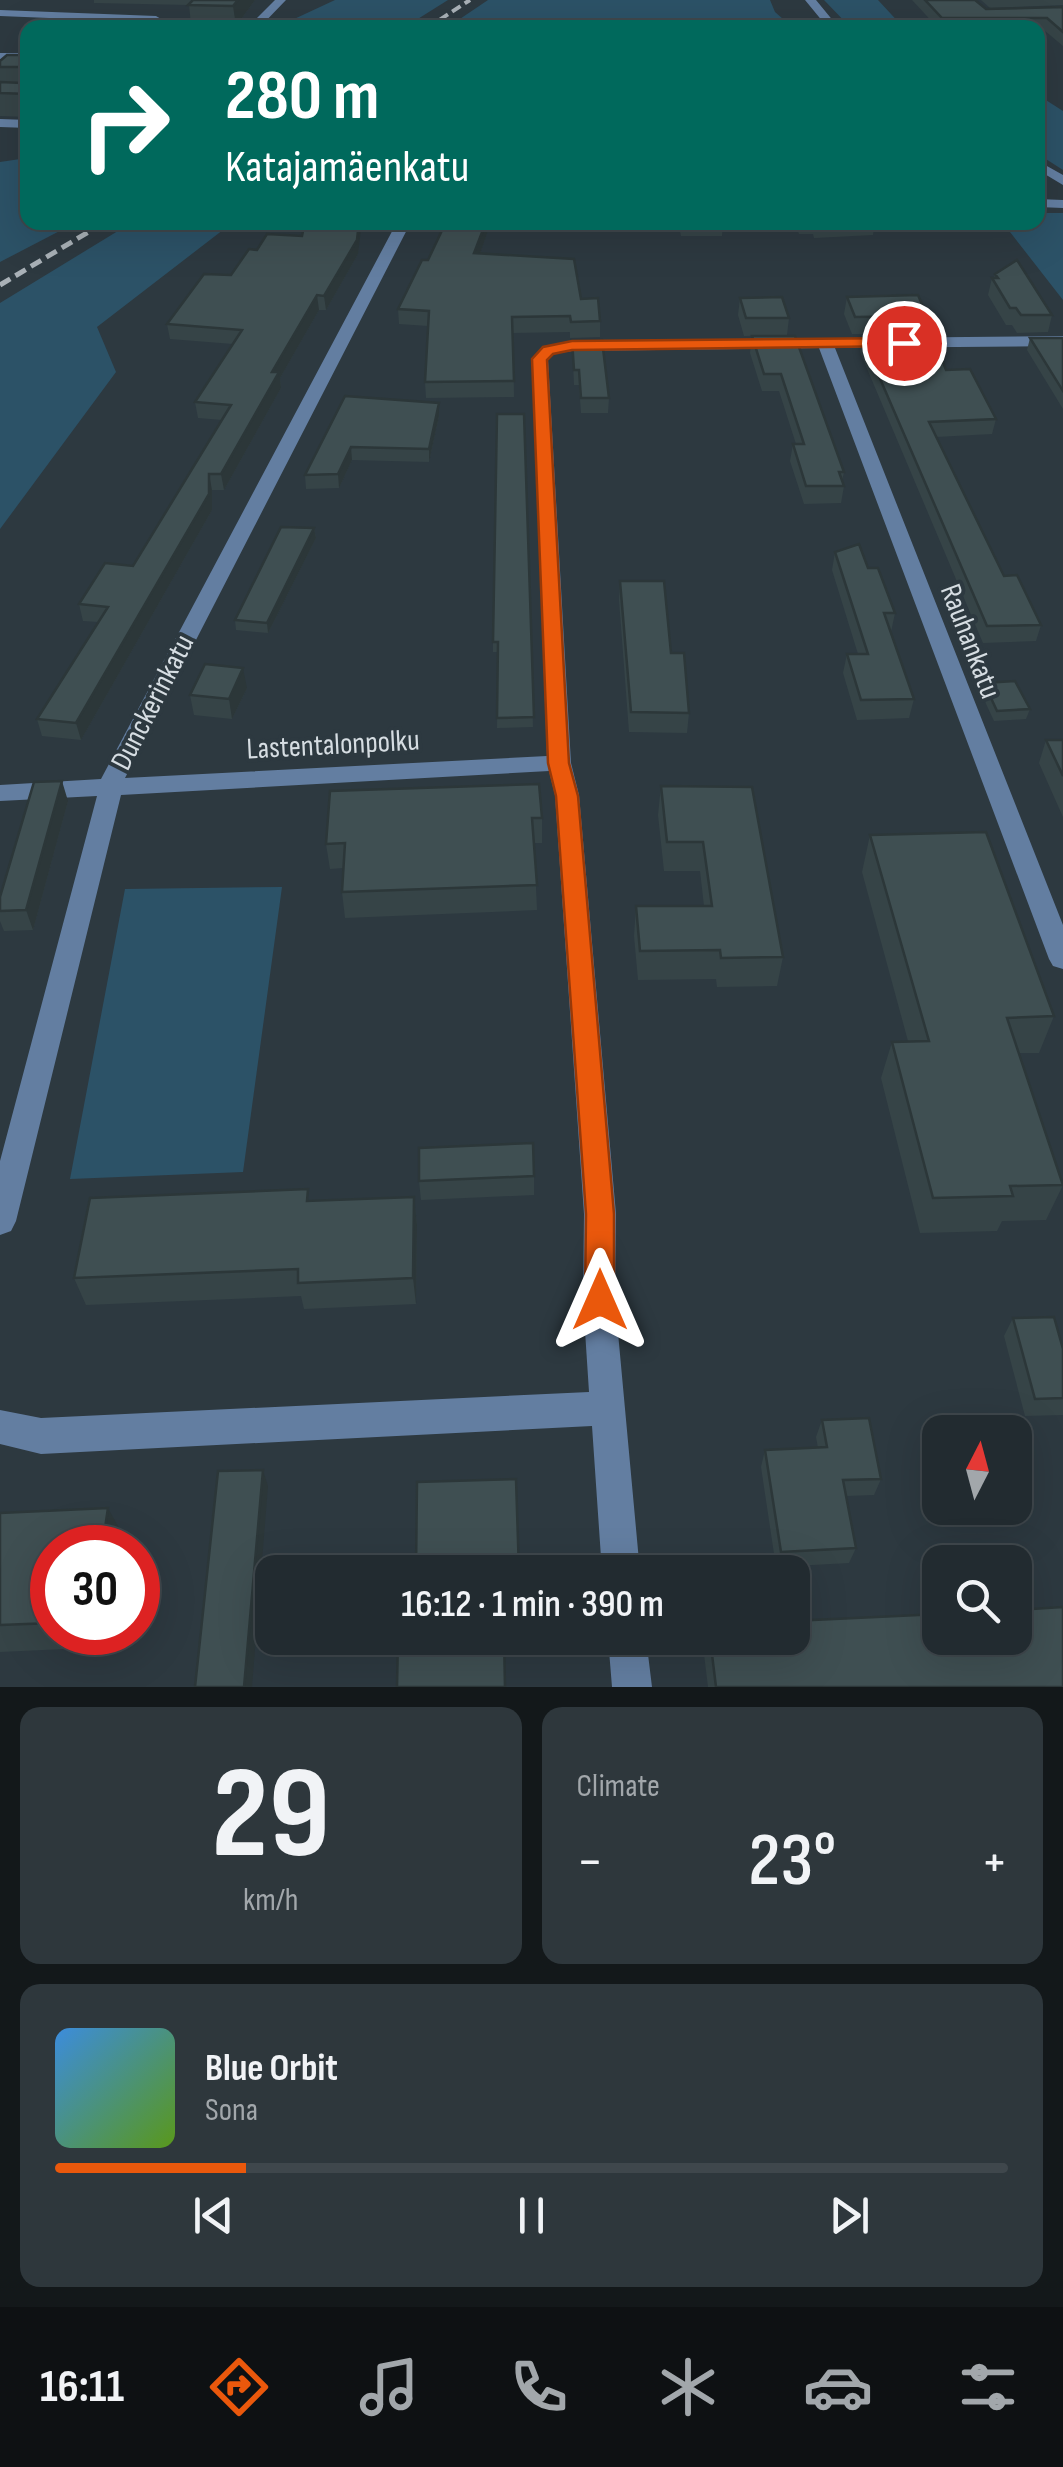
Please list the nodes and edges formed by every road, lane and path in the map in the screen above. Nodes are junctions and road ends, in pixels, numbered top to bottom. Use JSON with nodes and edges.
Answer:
{"nodes":[{"id":1,"x":281,"y":0,"type":"edge"},
{"id":2,"x":810,"y":0,"type":"edge"},
{"id":3,"x":0,"y":14,"type":"edge"},
{"id":4,"x":155,"y":20,"type":"edge"},
{"id":5,"x":260,"y":20,"type":"edge"},
{"id":6,"x":827,"y":20,"type":"edge"},
{"id":7,"x":400,"y":230,"type":"edge"},
{"id":8,"x":1063,"y":341,"type":"edge"},
{"id":9,"x":825,"y":344,"type":"junction"},
{"id":10,"x":558,"y":763,"type":"junction"},
{"id":11,"x":110,"y":787,"type":"junction"},
{"id":12,"x":0,"y":793,"type":"edge"},
{"id":13,"x":1063,"y":959,"type":"edge"},
{"id":14,"x":0,"y":1221,"type":"edge"},
{"id":15,"x":607,"y":1408,"type":"junction"},
{"id":16,"x":0,"y":1427,"type":"edge"},
{"id":17,"x":620,"y":1555,"type":"edge"},
{"id":18,"x":629,"y":1655,"type":"edge"},
{"id":19,"x":632,"y":1687,"type":"edge"}],
"edges":[{"from":1,"to":5,"type":"street"},
{"from":2,"to":6,"type":"street"},
{"from":3,"to":4,"type":"street"},
{"from":7,"to":11,"type":"street","name":"Dunckerinkatu"},
{"from":8,"to":9,"type":"street"},
{"from":9,"to":10,"type":"street"},
{"from":9,"to":13,"type":"street","name":"Rauhankatu"},
{"from":10,"to":11,"type":"street","name":"Lastentalonpolku"},
{"from":10,"to":15,"type":"street"},
{"from":11,"to":12,"type":"street","name":"Lastentalonpolku"},
{"from":11,"to":14,"type":"street","name":"Dunckerinkatu"},
{"from":15,"to":16,"type":"street"},
{"from":15,"to":17,"type":"street"},
{"from":18,"to":19,"type":"street"}]}
